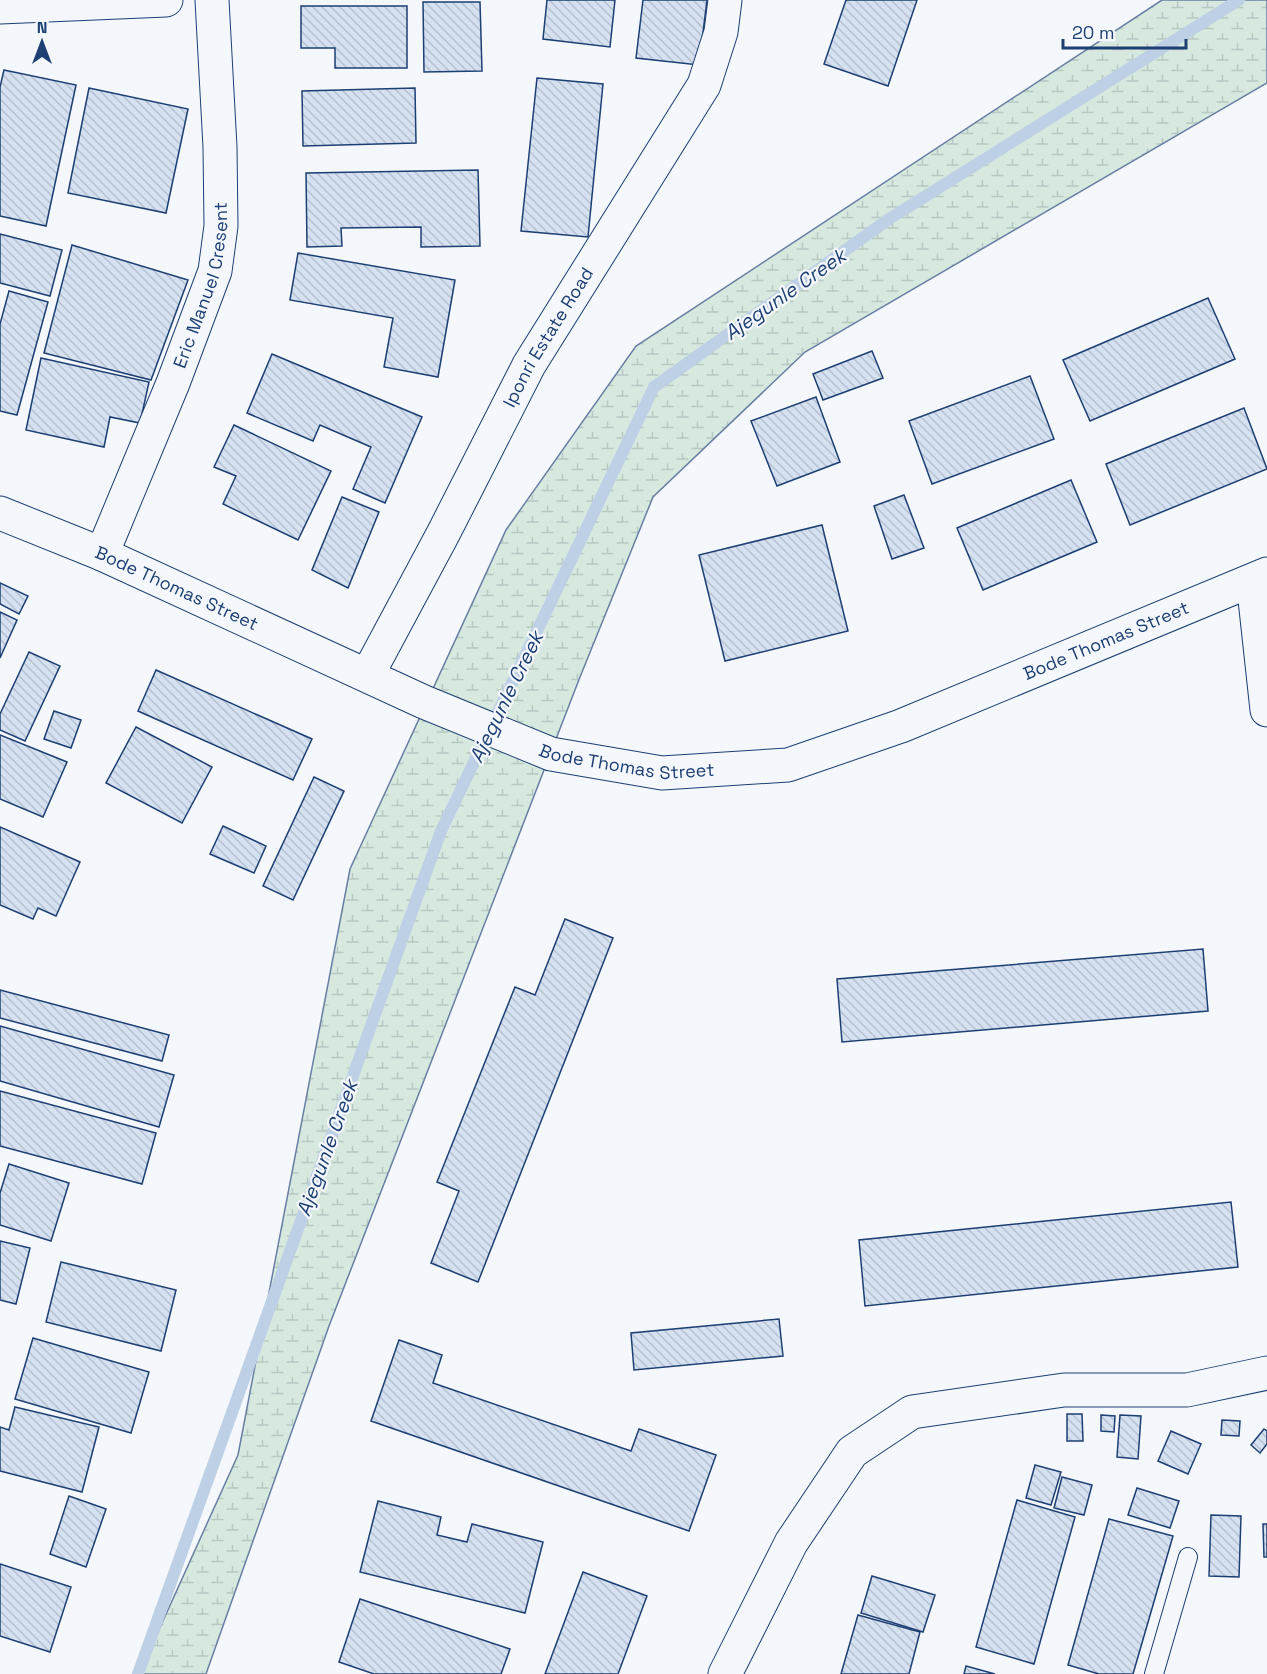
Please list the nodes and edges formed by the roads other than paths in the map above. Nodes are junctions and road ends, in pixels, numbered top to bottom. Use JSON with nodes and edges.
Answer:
{"nodes":[{"id":1,"x":166,"y":0,"type":"edge"},
{"id":2,"x":213,"y":0,"type":"edge"},
{"id":3,"x":725,"y":0,"type":"edge"},
{"id":4,"x":0,"y":7,"type":"edge"},
{"id":5,"x":0,"y":513,"type":"edge"},
{"id":6,"x":102,"y":554,"type":"junction"},
{"id":7,"x":1260,"y":577,"type":"edge"},
{"id":8,"x":368,"y":674,"type":"junction"},
{"id":9,"x":1267,"y":710,"type":"edge"},
{"id":10,"x":1267,"y":1373,"type":"edge"},
{"id":11,"x":1188,"y":1557,"type":"dead end"},
{"id":12,"x":725,"y":1674,"type":"edge"},
{"id":13,"x":1154,"y":1674,"type":"edge"}],
"edges":[{"from":1,"to":4,"type":"street"},
{"from":2,"to":6,"type":"street","name":"Eric Manuel Cresent"},
{"from":3,"to":8,"type":"street","name":"Iponri Estate Road"},
{"from":5,"to":6,"type":"street","name":"Bode Thomas Street"},
{"from":6,"to":8,"type":"street","name":"Bode Thomas Street"},
{"from":7,"to":8,"type":"street","name":"Bode Thomas Street"},
{"from":7,"to":9,"type":"street"},
{"from":10,"to":12,"type":"street"},
{"from":11,"to":13,"type":"lane"}]}
